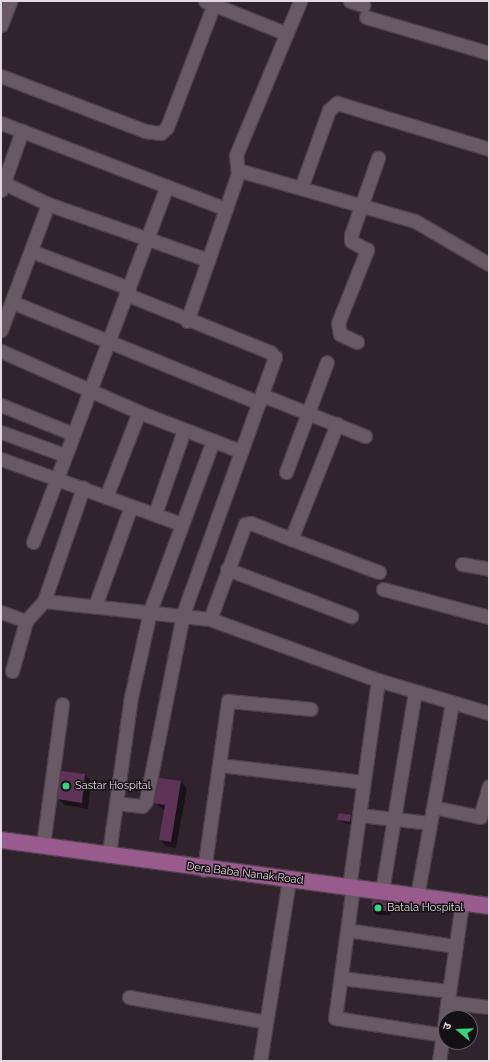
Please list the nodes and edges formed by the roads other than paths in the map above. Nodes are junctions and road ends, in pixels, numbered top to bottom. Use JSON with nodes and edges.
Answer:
{"nodes":[{"id":1,"x":10,"y":1,"type":"edge"},
{"id":2,"x":300,"y":1,"type":"edge"},
{"id":3,"x":212,"y":2,"type":"edge"},
{"id":4,"x":360,"y":8,"type":"edge"},
{"id":5,"x":1,"y":25,"type":"edge"},
{"id":6,"x":287,"y":34,"type":"junction"},
{"id":7,"x":489,"y":52,"type":"edge"},
{"id":8,"x":1,"y":76,"type":"edge"},
{"id":9,"x":1,"y":123,"type":"edge"},
{"id":10,"x":22,"y":131,"type":"junction"},
{"id":11,"x":489,"y":149,"type":"edge"},
{"id":12,"x":378,"y":158,"type":"dead end"},
{"id":13,"x":238,"y":170,"type":"junction"},
{"id":14,"x":2,"y":187,"type":"edge"},
{"id":15,"x":166,"y":188,"type":"junction"},
{"id":16,"x":301,"y":188,"type":"junction"},
{"id":17,"x":48,"y":204,"type":"junction"},
{"id":18,"x":361,"y":206,"type":"junction"},
{"id":19,"x":226,"y":209,"type":"junction"},
{"id":20,"x":147,"y":240,"type":"junction"},
{"id":21,"x":31,"y":251,"type":"junction"},
{"id":22,"x":208,"y":260,"type":"junction"},
{"id":23,"x":489,"y":264,"type":"edge"},
{"id":24,"x":128,"y":291,"type":"junction"},
{"id":25,"x":12,"y":302,"type":"junction"},
{"id":26,"x":187,"y":321,"type":"junction"},
{"id":27,"x":1,"y":330,"type":"edge"},
{"id":28,"x":110,"y":341,"type":"junction"},
{"id":29,"x":357,"y":342,"type":"dead end"},
{"id":30,"x":1,"y":350,"type":"edge"},
{"id":31,"x":327,"y":362,"type":"dead end"},
{"id":32,"x":90,"y":389,"type":"junction"},
{"id":33,"x":260,"y":399,"type":"junction"},
{"id":34,"x":1,"y":405,"type":"edge"},
{"id":35,"x":139,"y":412,"type":"junction"},
{"id":36,"x":308,"y":413,"type":"junction"},
{"id":37,"x":337,"y":424,"type":"junction"},
{"id":38,"x":184,"y":430,"type":"junction"},
{"id":39,"x":1,"y":432,"type":"edge"},
{"id":40,"x":73,"y":434,"type":"junction"},
{"id":41,"x":365,"y":436,"type":"dead end"},
{"id":42,"x":213,"y":441,"type":"junction"},
{"id":43,"x":240,"y":452,"type":"junction"},
{"id":44,"x":65,"y":455,"type":"junction"},
{"id":45,"x":2,"y":461,"type":"edge"},
{"id":46,"x":286,"y":472,"type":"dead end"},
{"id":47,"x":56,"y":479,"type":"junction"},
{"id":48,"x":83,"y":488,"type":"junction"},
{"id":49,"x":106,"y":497,"type":"junction"},
{"id":50,"x":131,"y":506,"type":"junction"},
{"id":51,"x":155,"y":514,"type":"junction"},
{"id":52,"x":182,"y":524,"type":"junction"},
{"id":53,"x":292,"y":539,"type":"junction"},
{"id":54,"x":33,"y":542,"type":"dead end"},
{"id":55,"x":462,"y":564,"type":"dead end"},
{"id":56,"x":227,"y":569,"type":"junction"},
{"id":57,"x":489,"y":569,"type":"edge"},
{"id":58,"x":379,"y":572,"type":"dead end"},
{"id":59,"x":383,"y":589,"type":"dead end"},
{"id":60,"x":44,"y":601,"type":"junction"},
{"id":61,"x":95,"y":606,"type":"junction"},
{"id":62,"x":150,"y":611,"type":"junction"},
{"id":63,"x":1,"y":612,"type":"edge"},
{"id":64,"x":183,"y":614,"type":"junction"},
{"id":65,"x":351,"y":616,"type":"dead end"},
{"id":66,"x":489,"y":618,"type":"edge"},
{"id":67,"x":210,"y":619,"type":"junction"},
{"id":68,"x":26,"y":621,"type":"junction"},
{"id":69,"x":12,"y":670,"type":"dead end"},
{"id":70,"x":378,"y":680,"type":"junction"},
{"id":71,"x":415,"y":692,"type":"junction"},
{"id":72,"x":452,"y":703,"type":"junction"},
{"id":73,"x":62,"y":704,"type":"dead end"},
{"id":74,"x":311,"y":709,"type":"dead end"},
{"id":75,"x":489,"y":713,"type":"edge"},
{"id":76,"x":219,"y":765,"type":"junction"},
{"id":77,"x":363,"y":782,"type":"junction"},
{"id":78,"x":489,"y":786,"type":"edge"},
{"id":79,"x":116,"y":803,"type":"junction"},
{"id":80,"x":433,"y":806,"type":"junction"},
{"id":81,"x":359,"y":815,"type":"junction"},
{"id":82,"x":394,"y":819,"type":"junction"},
{"id":83,"x":430,"y":823,"type":"junction"},
{"id":84,"x":1,"y":840,"type":"edge"},
{"id":85,"x":43,"y":845,"type":"junction"},
{"id":86,"x":109,"y":853,"type":"junction"},
{"id":87,"x":204,"y":870,"type":"junction"},
{"id":88,"x":289,"y":880,"type":"junction"},
{"id":89,"x":351,"y":887,"type":"junction"},
{"id":90,"x":382,"y":891,"type":"junction"},
{"id":91,"x":417,"y":896,"type":"junction"},
{"id":92,"x":462,"y":903,"type":"junction"},
{"id":93,"x":489,"y":906,"type":"edge"},
{"id":94,"x":347,"y":930,"type":"junction"},
{"id":95,"x":456,"y":946,"type":"junction"},
{"id":96,"x":341,"y":978,"type":"junction"},
{"id":97,"x":448,"y":996,"type":"junction"},
{"id":98,"x":129,"y":997,"type":"dead end"},
{"id":99,"x":489,"y":1007,"type":"edge"},
{"id":100,"x":446,"y":1010,"type":"edge"},
{"id":101,"x":266,"y":1022,"type":"junction"},
{"id":102,"x":438,"y":1034,"type":"edge"},
{"id":103,"x":441,"y":1050,"type":"edge"},
{"id":104,"x":260,"y":1061,"type":"edge"},
{"id":105,"x":439,"y":1061,"type":"edge"}],
"edges":[{"from":1,"to":5,"type":"street"},
{"from":2,"to":6,"type":"street"},
{"from":3,"to":6,"type":"street"},
{"from":3,"to":8,"type":"street"},
{"from":4,"to":7,"type":"street"},
{"from":6,"to":13,"type":"street"},
{"from":9,"to":10,"type":"street"},
{"from":10,"to":14,"type":"street"},
{"from":10,"to":15,"type":"street"},
{"from":11,"to":16,"type":"street"},
{"from":12,"to":18,"type":"street"},
{"from":13,"to":16,"type":"street"},
{"from":13,"to":19,"type":"street"},
{"from":14,"to":17,"type":"street"},
{"from":15,"to":19,"type":"street"},
{"from":15,"to":20,"type":"street"},
{"from":16,"to":18,"type":"street"},
{"from":17,"to":20,"type":"street"},
{"from":17,"to":21,"type":"street"},
{"from":18,"to":23,"type":"street"},
{"from":18,"to":29,"type":"street"},
{"from":19,"to":22,"type":"street"},
{"from":20,"to":22,"type":"street"},
{"from":20,"to":24,"type":"street"},
{"from":21,"to":24,"type":"street"},
{"from":21,"to":25,"type":"street"},
{"from":22,"to":26,"type":"street"},
{"from":24,"to":26,"type":"street"},
{"from":24,"to":28,"type":"street"},
{"from":25,"to":27,"type":"street"},
{"from":25,"to":28,"type":"street"},
{"from":26,"to":33,"type":"street"},
{"from":28,"to":32,"type":"street"},
{"from":28,"to":33,"type":"street"},
{"from":30,"to":32,"type":"street"},
{"from":31,"to":36,"type":"street"},
{"from":32,"to":35,"type":"street"},
{"from":32,"to":40,"type":"street"},
{"from":33,"to":36,"type":"street"},
{"from":33,"to":43,"type":"street"},
{"from":34,"to":40,"type":"street"},
{"from":35,"to":38,"type":"street"},
{"from":35,"to":49,"type":"street"},
{"from":36,"to":37,"type":"street"},
{"from":36,"to":46,"type":"street"},
{"from":37,"to":41,"type":"street"},
{"from":37,"to":53,"type":"street"},
{"from":38,"to":42,"type":"street"},
{"from":38,"to":51,"type":"street"},
{"from":39,"to":44,"type":"street"},
{"from":40,"to":44,"type":"street"},
{"from":42,"to":43,"type":"street"},
{"from":42,"to":52,"type":"street"},
{"from":43,"to":64,"type":"street"},
{"from":44,"to":47,"type":"street"},
{"from":45,"to":47,"type":"street"},
{"from":47,"to":48,"type":"street"},
{"from":47,"to":54,"type":"street"},
{"from":48,"to":49,"type":"street"},
{"from":48,"to":60,"type":"street"},
{"from":49,"to":50,"type":"street"},
{"from":50,"to":51,"type":"street"},
{"from":50,"to":61,"type":"street"},
{"from":51,"to":52,"type":"street"},
{"from":52,"to":62,"type":"street"},
{"from":53,"to":56,"type":"street"},
{"from":53,"to":58,"type":"street"},
{"from":55,"to":57,"type":"street"},
{"from":56,"to":65,"type":"street"},
{"from":56,"to":67,"type":"street"},
{"from":59,"to":66,"type":"street"},
{"from":60,"to":61,"type":"street"},
{"from":60,"to":68,"type":"street"},
{"from":61,"to":62,"type":"street"},
{"from":62,"to":64,"type":"street"},
{"from":62,"to":79,"type":"street"},
{"from":63,"to":68,"type":"street"},
{"from":64,"to":67,"type":"street"},
{"from":64,"to":79,"type":"street"},
{"from":67,"to":70,"type":"street"},
{"from":68,"to":69,"type":"street"},
{"from":70,"to":71,"type":"street"},
{"from":70,"to":77,"type":"street"},
{"from":71,"to":72,"type":"street"},
{"from":71,"to":82,"type":"street"},
{"from":72,"to":75,"type":"street"},
{"from":72,"to":80,"type":"street"},
{"from":73,"to":85,"type":"street"},
{"from":74,"to":76,"type":"street"},
{"from":76,"to":77,"type":"street"},
{"from":76,"to":87,"type":"street"},
{"from":77,"to":81,"type":"street"},
{"from":78,"to":80,"type":"street"},
{"from":79,"to":86,"type":"street"},
{"from":80,"to":83,"type":"street"},
{"from":81,"to":82,"type":"street"},
{"from":81,"to":89,"type":"street"},
{"from":82,"to":83,"type":"street"},
{"from":82,"to":90,"type":"street"},
{"from":83,"to":91,"type":"street"},
{"from":84,"to":85,"type":"main road","name":"Dera Baba Nanak Road"},
{"from":85,"to":86,"type":"main road","name":"Dera Baba Nanak Road"},
{"from":86,"to":87,"type":"main road","name":"Dera Baba Nanak Road"},
{"from":87,"to":88,"type":"main road","name":"Dera Baba Nanak Road"},
{"from":88,"to":89,"type":"main road","name":"Dera Baba Nanak Road"},
{"from":88,"to":101,"type":"street"},
{"from":89,"to":90,"type":"main road","name":"Dera Baba Nanak Road"},
{"from":89,"to":94,"type":"street"},
{"from":90,"to":91,"type":"main road","name":"Dera Baba Nanak Road"},
{"from":91,"to":92,"type":"main road","name":"Dera Baba Nanak Road"},
{"from":92,"to":93,"type":"main road","name":"Dera Baba Nanak Road"},
{"from":92,"to":95,"type":"street"},
{"from":94,"to":95,"type":"street"},
{"from":94,"to":96,"type":"street"},
{"from":95,"to":97,"type":"street"},
{"from":96,"to":97,"type":"street"},
{"from":96,"to":102,"type":"street"},
{"from":97,"to":99,"type":"street"},
{"from":97,"to":100,"type":"street"},
{"from":98,"to":101,"type":"street"},
{"from":101,"to":104,"type":"street"},
{"from":103,"to":105,"type":"street"}]}
